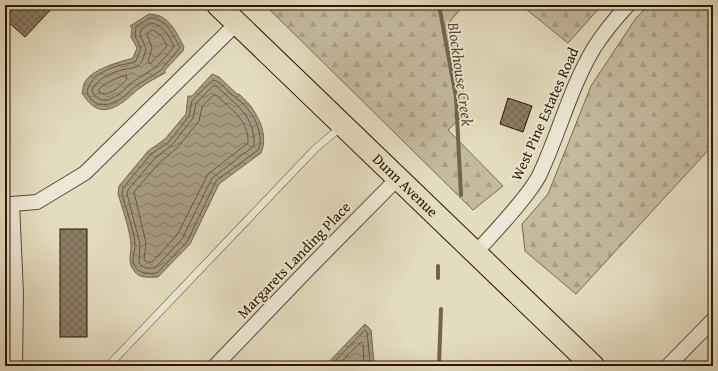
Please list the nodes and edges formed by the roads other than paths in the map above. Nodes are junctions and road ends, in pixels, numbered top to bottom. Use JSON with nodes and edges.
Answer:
{"nodes":[{"id":1,"x":218,"y":5,"type":"edge"},
{"id":2,"x":628,"y":5,"type":"edge"},
{"id":3,"x":237,"y":24,"type":"junction"},
{"id":4,"x":343,"y":125,"type":"junction"},
{"id":5,"x":398,"y":178,"type":"junction"},
{"id":6,"x":9,"y":204,"type":"edge"},
{"id":7,"x":476,"y":253,"type":"junction"},
{"id":8,"x":713,"y":320,"type":"edge"},
{"id":9,"x":15,"y":366,"type":"edge"},
{"id":10,"x":108,"y":366,"type":"edge"},
{"id":11,"x":215,"y":366,"type":"edge"},
{"id":12,"x":593,"y":366,"type":"edge"},
{"id":13,"x":668,"y":366,"type":"edge"}],
"edges":[{"from":1,"to":3,"type":"main road","name":"Dunn Avenue"},
{"from":2,"to":7,"type":"street","name":"West Pine Estates Road"},
{"from":3,"to":4,"type":"main road","name":"Dunn Avenue"},
{"from":3,"to":6,"type":"street"},
{"from":4,"to":5,"type":"main road","name":"Dunn Avenue"},
{"from":4,"to":10,"type":"lane"},
{"from":5,"to":7,"type":"main road","name":"Dunn Avenue"},
{"from":5,"to":11,"type":"street","name":"Margarets Landing Place"},
{"from":6,"to":9,"type":"street"},
{"from":7,"to":12,"type":"main road","name":"Dunn Avenue"},
{"from":8,"to":13,"type":"street"}]}
